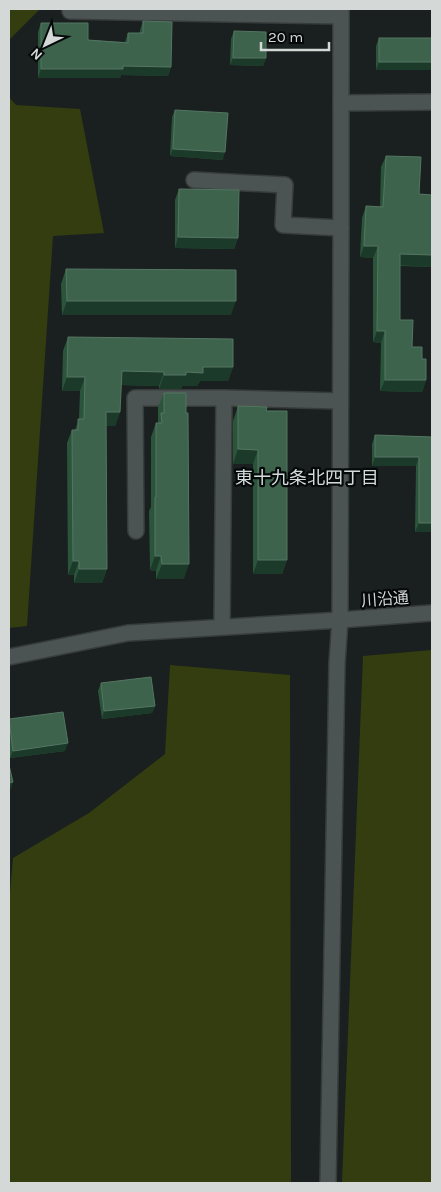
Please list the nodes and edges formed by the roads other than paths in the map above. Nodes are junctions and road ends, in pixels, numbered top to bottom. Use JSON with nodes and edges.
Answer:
{"nodes":[{"id":1,"x":70,"y":11,"type":"dead end"},
{"id":2,"x":341,"y":12,"type":"edge"},
{"id":3,"x":432,"y":102,"type":"edge"},
{"id":4,"x":342,"y":103,"type":"junction"},
{"id":5,"x":194,"y":180,"type":"dead end"},
{"id":6,"x":341,"y":228,"type":"junction"},
{"id":7,"x":224,"y":398,"type":"junction"},
{"id":8,"x":340,"y":401,"type":"junction"},
{"id":9,"x":136,"y":531,"type":"dead end"},
{"id":10,"x":432,"y":613,"type":"edge"},
{"id":11,"x":340,"y":620,"type":"junction"},
{"id":12,"x":222,"y":627,"type":"junction"},
{"id":13,"x":9,"y":657,"type":"edge"},
{"id":14,"x":328,"y":1183,"type":"edge"}],
"edges":[{"from":1,"to":2,"type":"street"},
{"from":2,"to":4,"type":"street"},
{"from":3,"to":4,"type":"street"},
{"from":4,"to":6,"type":"street"},
{"from":5,"to":6,"type":"street"},
{"from":6,"to":8,"type":"street"},
{"from":7,"to":8,"type":"street"},
{"from":7,"to":9,"type":"street"},
{"from":7,"to":12,"type":"street"},
{"from":8,"to":11,"type":"street"},
{"from":10,"to":11,"type":"street","name":"川沿通"},
{"from":11,"to":12,"type":"street","name":"川沿通"},
{"from":11,"to":14,"type":"street"},
{"from":12,"to":13,"type":"street","name":"川沿通"}]}
